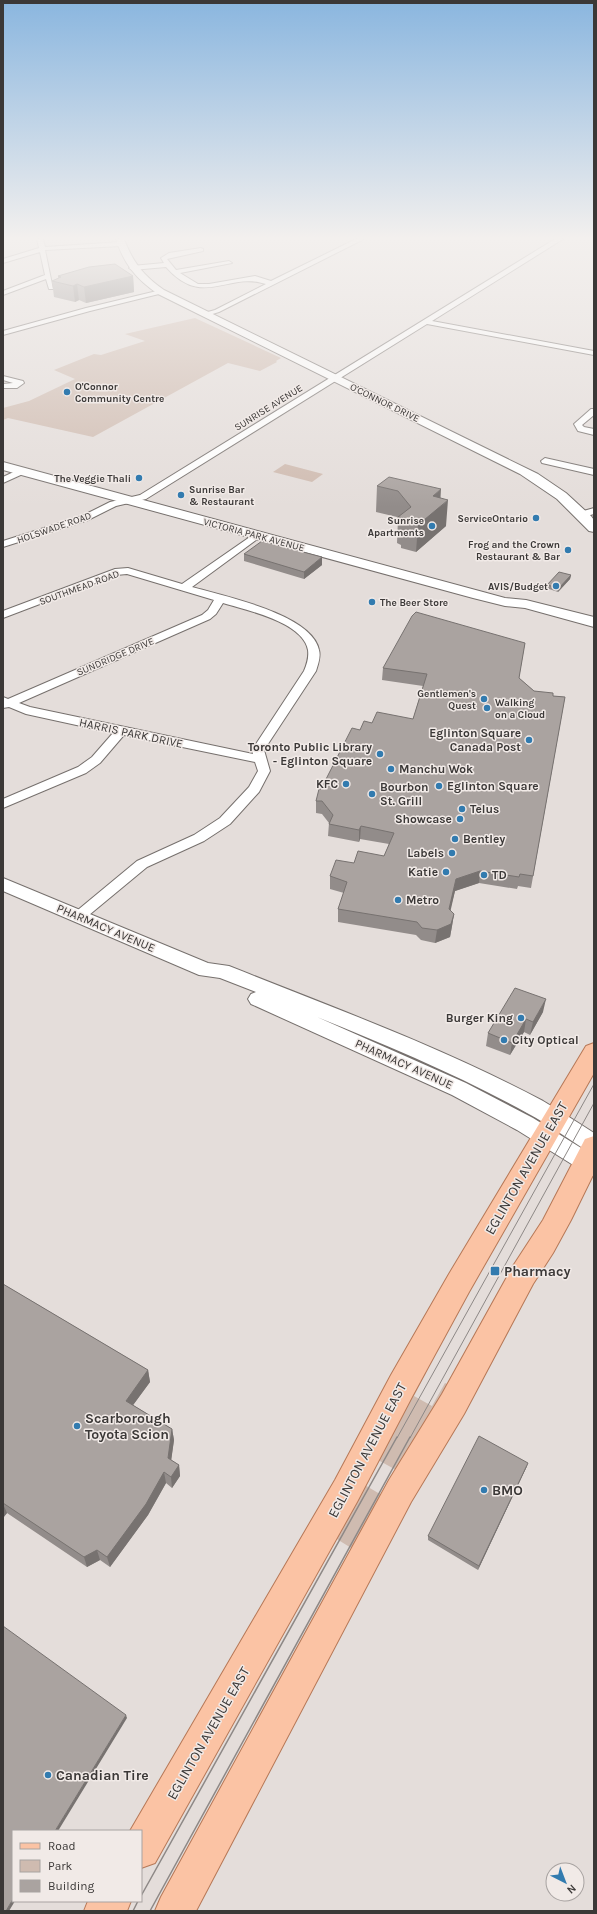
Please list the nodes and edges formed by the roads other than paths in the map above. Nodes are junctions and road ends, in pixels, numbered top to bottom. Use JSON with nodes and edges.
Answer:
{"nodes":[{"id":1,"x":8,"y":328,"type":"edge"},
{"id":2,"x":235,"y":328,"type":"edge"},
{"id":3,"x":415,"y":328,"type":"edge"},
{"id":4,"x":459,"y":328,"type":"edge"},
{"id":5,"x":18,"y":329,"type":"joint"},
{"id":6,"x":3,"y":333,"type":"edge"},
{"id":7,"x":594,"y":353,"type":"edge"},
{"id":8,"x":3,"y":378,"type":"edge"},
{"id":9,"x":335,"y":378,"type":"junction"},
{"id":10,"x":3,"y":386,"type":"edge"},
{"id":11,"x":594,"y":412,"type":"edge"},
{"id":12,"x":594,"y":432,"type":"edge"},
{"id":13,"x":545,"y":461,"type":"dead end"},
{"id":14,"x":3,"y":466,"type":"edge"},
{"id":15,"x":22,"y":471,"type":"junction"},
{"id":16,"x":594,"y":472,"type":"edge"},
{"id":17,"x":3,"y":480,"type":"edge"},
{"id":18,"x":128,"y":500,"type":"junction"},
{"id":19,"x":588,"y":513,"type":"edge"},
{"id":20,"x":594,"y":528,"type":"edge"},
{"id":21,"x":257,"y":535,"type":"junction"},
{"id":22,"x":3,"y":544,"type":"edge"},
{"id":23,"x":185,"y":587,"type":"junction"},
{"id":24,"x":220,"y":598,"type":"junction"},
{"id":25,"x":3,"y":615,"type":"edge"},
{"id":26,"x":591,"y":625,"type":"edge"},
{"id":27,"x":5,"y":703,"type":"edge"},
{"id":28,"x":121,"y":731,"type":"junction"},
{"id":29,"x":261,"y":759,"type":"junction"},
{"id":30,"x":3,"y":804,"type":"edge"},
{"id":31,"x":3,"y":884,"type":"edge"},
{"id":32,"x":78,"y":917,"type":"junction"},
{"id":33,"x":594,"y":1052,"type":"edge"},
{"id":34,"x":549,"y":1128,"type":"junction"},
{"id":35,"x":592,"y":1155,"type":"edge"},
{"id":36,"x":142,"y":1847,"type":"edge"},
{"id":37,"x":110,"y":1902,"type":"edge"},
{"id":38,"x":104,"y":1911,"type":"edge"},
{"id":39,"x":174,"y":1911,"type":"edge"}],
"edges":[{"from":1,"to":5,"type":"street"},
{"from":2,"to":9,"type":"main road","name":"O'CONNOR DRIVE"},
{"from":3,"to":9,"type":"street","name":"SUNRISE AVENUE"},
{"from":4,"to":7,"type":"street"},
{"from":5,"to":6,"type":"street"},
{"from":8,"to":10,"type":"street"},
{"from":9,"to":18,"type":"street","name":"SUNRISE AVENUE"},
{"from":9,"to":19,"type":"main road","name":"O'CONNOR DRIVE"},
{"from":11,"to":12,"type":"street"},
{"from":13,"to":16,"type":"street"},
{"from":14,"to":15,"type":"main road","name":"VICTORIA PARK AVENUE"},
{"from":15,"to":17,"type":"street"},
{"from":15,"to":18,"type":"main road","name":"VICTORIA PARK AVENUE"},
{"from":18,"to":21,"type":"main road","name":"VICTORIA PARK AVENUE"},
{"from":18,"to":22,"type":"street","name":"HOLSWADE ROAD"},
{"from":19,"to":20,"type":"main road","name":"O'CONNOR DRIVE"},
{"from":21,"to":23,"type":"street"},
{"from":21,"to":26,"type":"main road","name":"VICTORIA PARK AVENUE"},
{"from":23,"to":24,"type":"street","name":"SOUTHMEAD ROAD"},
{"from":23,"to":25,"type":"street","name":"SOUTHMEAD ROAD"},
{"from":24,"to":27,"type":"street","name":"SUNDRIDGE DRIVE"},
{"from":24,"to":29,"type":"street","name":"SOUTHMEAD ROAD"},
{"from":27,"to":28,"type":"street","name":"HARRIS PARK DRIVE"},
{"from":28,"to":29,"type":"street","name":"HARRIS PARK DRIVE"},
{"from":28,"to":30,"type":"street"},
{"from":29,"to":32,"type":"street"},
{"from":31,"to":32,"type":"street","name":"PHARMACY AVENUE"},
{"from":32,"to":34,"type":"street","name":"PHARMACY AVENUE"},
{"from":33,"to":34,"type":"main road","name":"EGLINTON AVENUE EAST"},
{"from":34,"to":35,"type":"street","name":"PHARMACY AVENUE"},
{"from":34,"to":36,"type":"main road","name":"EGLINTON AVENUE EAST"},
{"from":35,"to":39,"type":"main road"},
{"from":37,"to":38,"type":"main road"}]}
